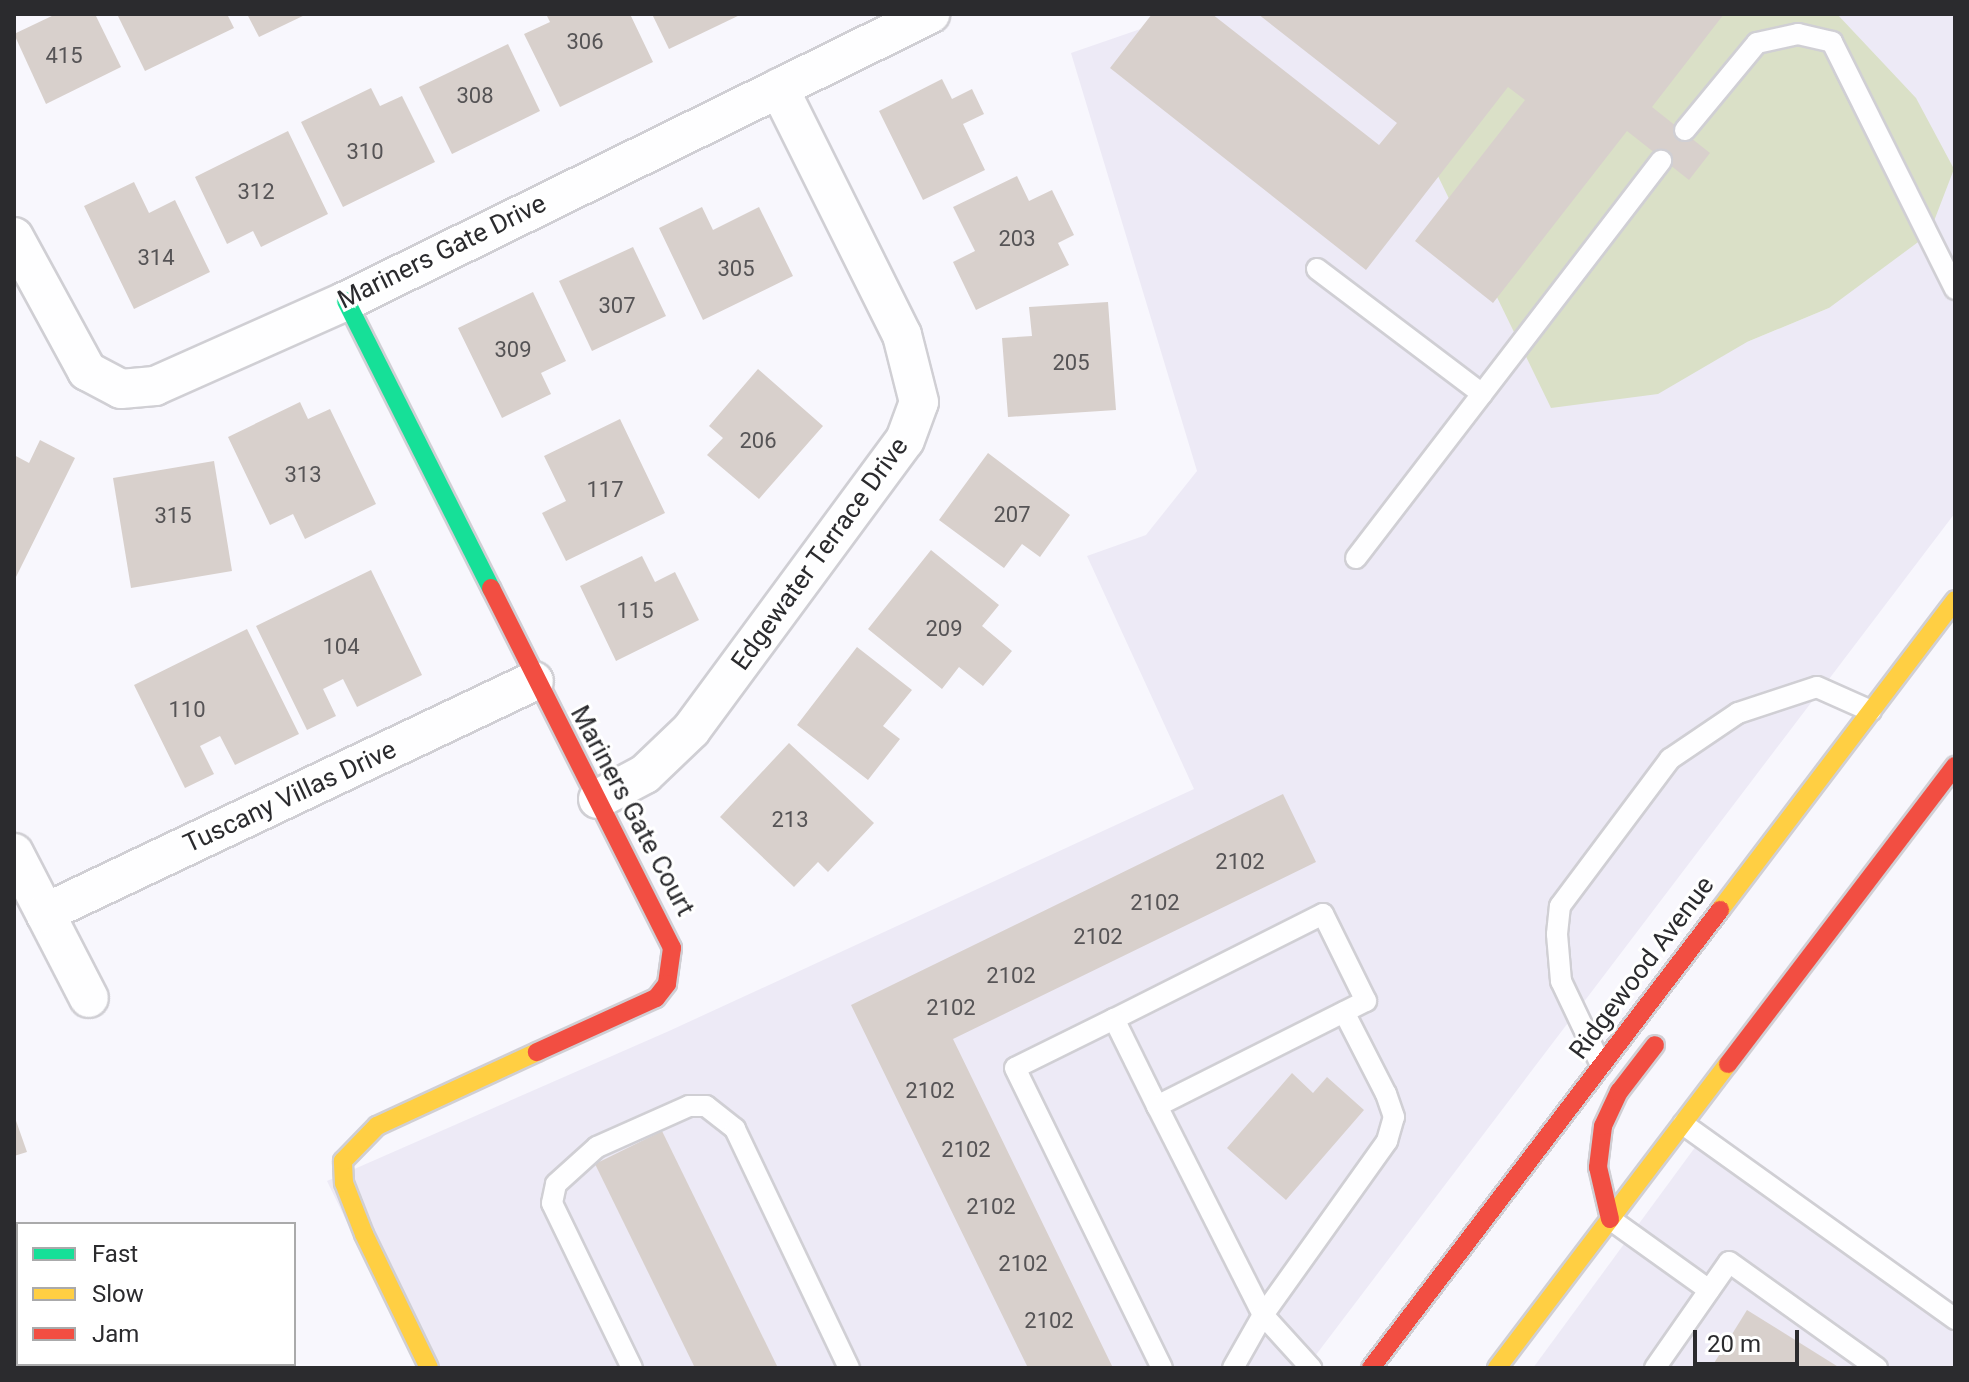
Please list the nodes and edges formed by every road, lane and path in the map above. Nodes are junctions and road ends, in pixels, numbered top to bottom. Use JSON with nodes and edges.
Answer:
{"nodes":[{"id":1,"x":930,"y":14,"type":"edge"},
{"id":2,"x":779,"y":88,"type":"junction"},
{"id":3,"x":1685,"y":130,"type":"dead end"},
{"id":4,"x":1661,"y":161,"type":"dead end"},
{"id":5,"x":14,"y":237,"type":"edge"},
{"id":6,"x":1317,"y":269,"type":"dead end"},
{"id":7,"x":1955,"y":289,"type":"edge"},
{"id":8,"x":346,"y":301,"type":"junction"},
{"id":9,"x":1482,"y":394,"type":"junction"},
{"id":10,"x":1356,"y":558,"type":"dead end"},
{"id":11,"x":1955,"y":600,"type":"edge"},
{"id":12,"x":1914,"y":654,"type":"junction"},
{"id":13,"x":534,"y":681,"type":"junction"},
{"id":14,"x":1905,"y":701,"type":"dead end"},
{"id":15,"x":1871,"y":711,"type":"junction"},
{"id":16,"x":1955,"y":766,"type":"edge"},
{"id":17,"x":598,"y":799,"type":"junction"},
{"id":18,"x":14,"y":853,"type":"edge"},
{"id":19,"x":45,"y":913,"type":"junction"},
{"id":20,"x":89,"y":998,"type":"dead end"},
{"id":21,"x":1344,"y":1012,"type":"junction"},
{"id":22,"x":1114,"y":1019,"type":"junction"},
{"id":23,"x":1666,"y":1029,"type":"dead end"},
{"id":24,"x":1601,"y":1065,"type":"junction"},
{"id":25,"x":1157,"y":1106,"type":"junction"},
{"id":26,"x":1683,"y":1124,"type":"junction"},
{"id":27,"x":1610,"y":1219,"type":"junction"},
{"id":28,"x":1709,"y":1290,"type":"junction"},
{"id":29,"x":1263,"y":1315,"type":"junction"},
{"id":30,"x":1955,"y":1319,"type":"edge"},
{"id":31,"x":1504,"y":1366,"type":"edge"},
{"id":32,"x":429,"y":1368,"type":"edge"},
{"id":33,"x":632,"y":1368,"type":"edge"},
{"id":34,"x":849,"y":1368,"type":"edge"},
{"id":35,"x":1162,"y":1368,"type":"edge"},
{"id":36,"x":1233,"y":1368,"type":"edge"},
{"id":37,"x":1311,"y":1368,"type":"edge"},
{"id":38,"x":1371,"y":1368,"type":"edge"},
{"id":39,"x":1655,"y":1368,"type":"edge"},
{"id":40,"x":1877,"y":1368,"type":"edge"}],
"edges":[{"from":1,"to":2,"type":"street","name":"Mariners Gate Drive"},
{"from":2,"to":8,"type":"street","name":"Mariners Gate Drive"},
{"from":2,"to":17,"type":"street","name":"Edgewater Terrace Drive"},
{"from":3,"to":7,"type":"lane"},
{"from":4,"to":9,"type":"lane"},
{"from":5,"to":8,"type":"street","name":"Mariners Gate Drive"},
{"from":6,"to":9,"type":"lane"},
{"from":8,"to":13,"type":"main road","name":"Mariners Gate Court"},
{"from":9,"to":10,"type":"lane"},
{"from":11,"to":12,"type":"main road","name":"Ridgewood Avenue"},
{"from":12,"to":14,"type":"main road"},
{"from":12,"to":15,"type":"main road","name":"Ridgewood Avenue"},
{"from":13,"to":17,"type":"main road","name":"Mariners Gate Court"},
{"from":13,"to":19,"type":"street","name":"Tuscany Villas Drive"},
{"from":15,"to":24,"type":"main road","name":"Ridgewood Avenue"},
{"from":15,"to":24,"type":"lane"},
{"from":16,"to":26,"type":"main road"},
{"from":17,"to":32,"type":"main road","name":"Mariners Gate Court"},
{"from":18,"to":19,"type":"street"},
{"from":19,"to":20,"type":"street"},
{"from":21,"to":22,"type":"lane"},
{"from":21,"to":25,"type":"lane"},
{"from":21,"to":29,"type":"lane"},
{"from":22,"to":25,"type":"lane"},
{"from":22,"to":35,"type":"lane"},
{"from":23,"to":27,"type":"main road"},
{"from":24,"to":38,"type":"main road","name":"Ridgewood Avenue"},
{"from":25,"to":29,"type":"lane"},
{"from":26,"to":27,"type":"main road"},
{"from":26,"to":30,"type":"lane"},
{"from":27,"to":28,"type":"lane"},
{"from":27,"to":31,"type":"main road"},
{"from":28,"to":39,"type":"lane"},
{"from":28,"to":40,"type":"lane"},
{"from":29,"to":36,"type":"lane"},
{"from":29,"to":37,"type":"lane"},
{"from":33,"to":34,"type":"lane"}]}
